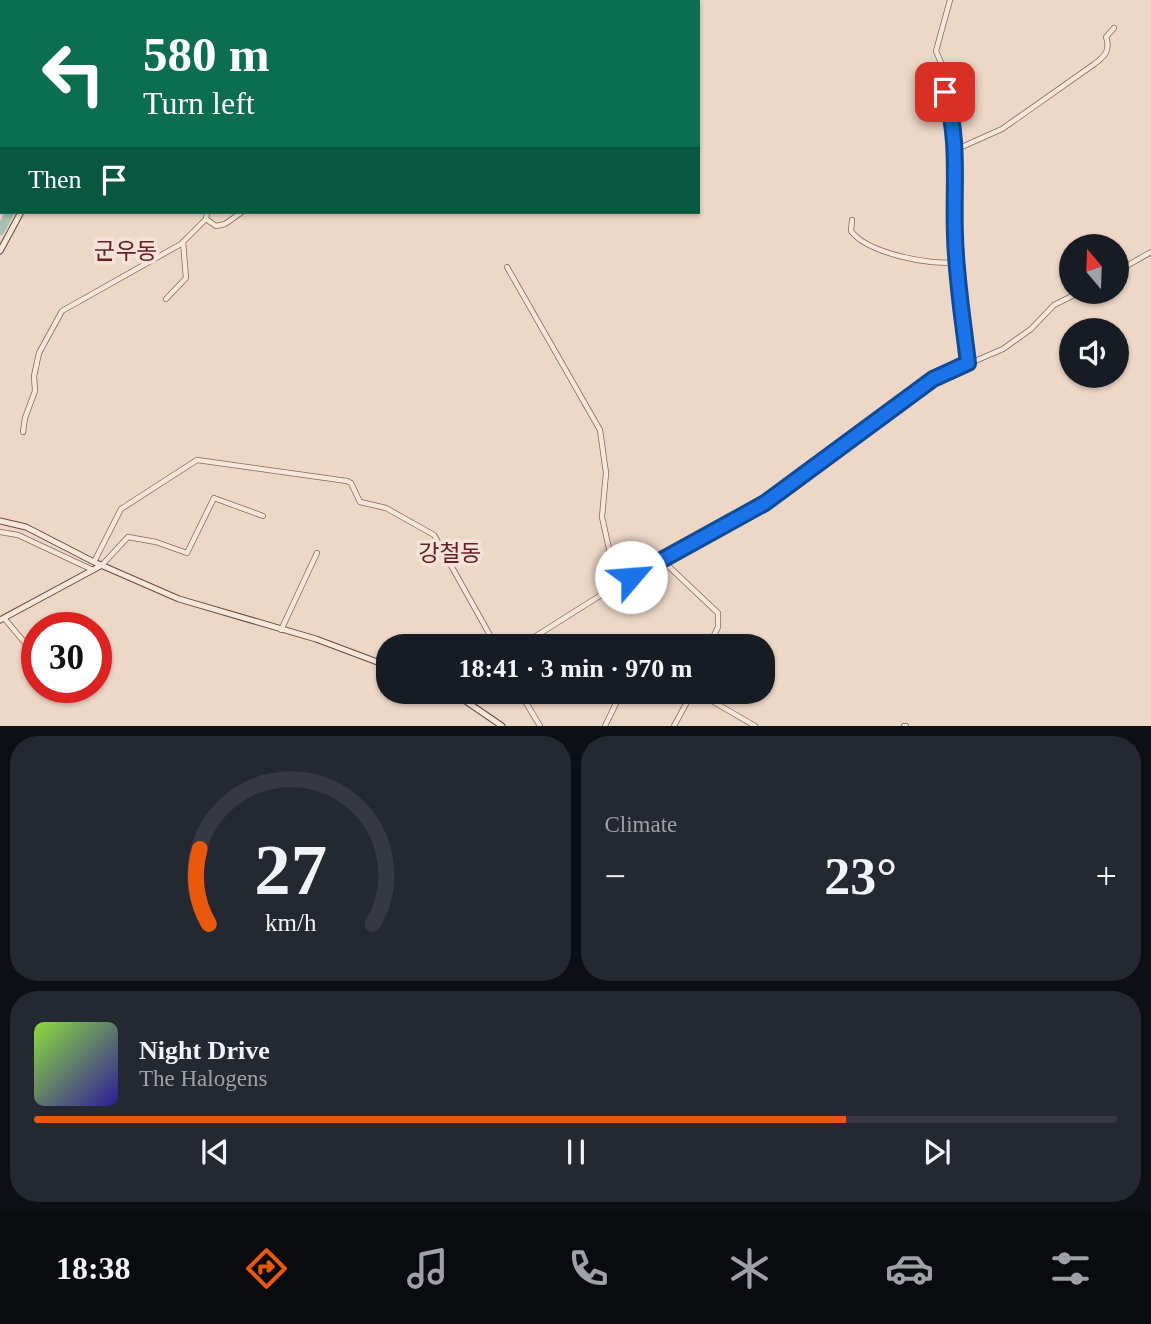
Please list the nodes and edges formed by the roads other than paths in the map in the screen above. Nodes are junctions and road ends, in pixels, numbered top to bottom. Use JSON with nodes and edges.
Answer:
{"nodes":[{"id":1,"x":950,"y":0,"type":"edge"},
{"id":2,"x":1114,"y":28,"type":"dead end"},
{"id":3,"x":955,"y":150,"type":"junction"},
{"id":4,"x":20,"y":214,"type":"edge"},
{"id":5,"x":207,"y":214,"type":"edge"},
{"id":6,"x":239,"y":214,"type":"edge"},
{"id":7,"x":206,"y":219,"type":"junction"},
{"id":8,"x":852,"y":220,"type":"dead end"},
{"id":9,"x":183,"y":242,"type":"junction"},
{"id":10,"x":0,"y":251,"type":"edge"},
{"id":11,"x":1151,"y":252,"type":"edge"},
{"id":12,"x":957,"y":262,"type":"junction"},
{"id":13,"x":1129,"y":265,"type":"edge"},
{"id":14,"x":507,"y":267,"type":"dead end"},
{"id":15,"x":166,"y":299,"type":"dead end"},
{"id":16,"x":1059,"y":302,"type":"edge"},
{"id":17,"x":968,"y":363,"type":"junction"},
{"id":18,"x":23,"y":432,"type":"dead end"},
{"id":19,"x":262,"y":516,"type":"dead end"},
{"id":20,"x":0,"y":521,"type":"edge"},
{"id":21,"x":0,"y":532,"type":"edge"},
{"id":22,"x":317,"y":553,"type":"dead end"},
{"id":23,"x":663,"y":561,"type":"junction"},
{"id":24,"x":94,"y":562,"type":"junction"},
{"id":25,"x":102,"y":565,"type":"junction"},
{"id":26,"x":93,"y":570,"type":"junction"},
{"id":27,"x":617,"y":585,"type":"junction"},
{"id":28,"x":2,"y":619,"type":"edge"},
{"id":29,"x":281,"y":631,"type":"junction"},
{"id":30,"x":489,"y":634,"type":"edge"},
{"id":31,"x":539,"y":634,"type":"edge"},
{"id":32,"x":715,"y":634,"type":"edge"},
{"id":33,"x":21,"y":640,"type":"edge"},
{"id":34,"x":376,"y":662,"type":"edge"},
{"id":35,"x":471,"y":704,"type":"edge"},
{"id":36,"x":527,"y":704,"type":"edge"},
{"id":37,"x":616,"y":704,"type":"edge"},
{"id":38,"x":687,"y":704,"type":"edge"},
{"id":39,"x":717,"y":704,"type":"edge"},
{"id":40,"x":502,"y":726,"type":"edge"},
{"id":41,"x":540,"y":726,"type":"edge"},
{"id":42,"x":605,"y":726,"type":"edge"},
{"id":43,"x":674,"y":726,"type":"edge"},
{"id":44,"x":755,"y":726,"type":"edge"}],
"edges":[{"from":1,"to":3,"type":"street"},
{"from":2,"to":3,"type":"street"},
{"from":3,"to":12,"type":"street"},
{"from":4,"to":10,"type":"street"},
{"from":5,"to":7,"type":"street"},
{"from":6,"to":7,"type":"street"},
{"from":7,"to":9,"type":"street"},
{"from":8,"to":12,"type":"street"},
{"from":9,"to":15,"type":"street"},
{"from":9,"to":18,"type":"street"},
{"from":11,"to":13,"type":"street"},
{"from":12,"to":17,"type":"street"},
{"from":14,"to":27,"type":"street"},
{"from":16,"to":17,"type":"street"},
{"from":17,"to":23,"type":"street"},
{"from":19,"to":25,"type":"street"},
{"from":20,"to":24,"type":"street"},
{"from":21,"to":26,"type":"street"},
{"from":22,"to":29,"type":"street"},
{"from":23,"to":27,"type":"street"},
{"from":23,"to":32,"type":"street"},
{"from":24,"to":25,"type":"street"},
{"from":24,"to":30,"type":"street"},
{"from":25,"to":26,"type":"street"},
{"from":25,"to":29,"type":"street"},
{"from":26,"to":28,"type":"street"},
{"from":27,"to":31,"type":"street"},
{"from":28,"to":33,"type":"street"},
{"from":29,"to":34,"type":"street"},
{"from":35,"to":40,"type":"street"},
{"from":36,"to":41,"type":"street"},
{"from":37,"to":42,"type":"street"},
{"from":38,"to":43,"type":"street"},
{"from":39,"to":44,"type":"street"}]}
